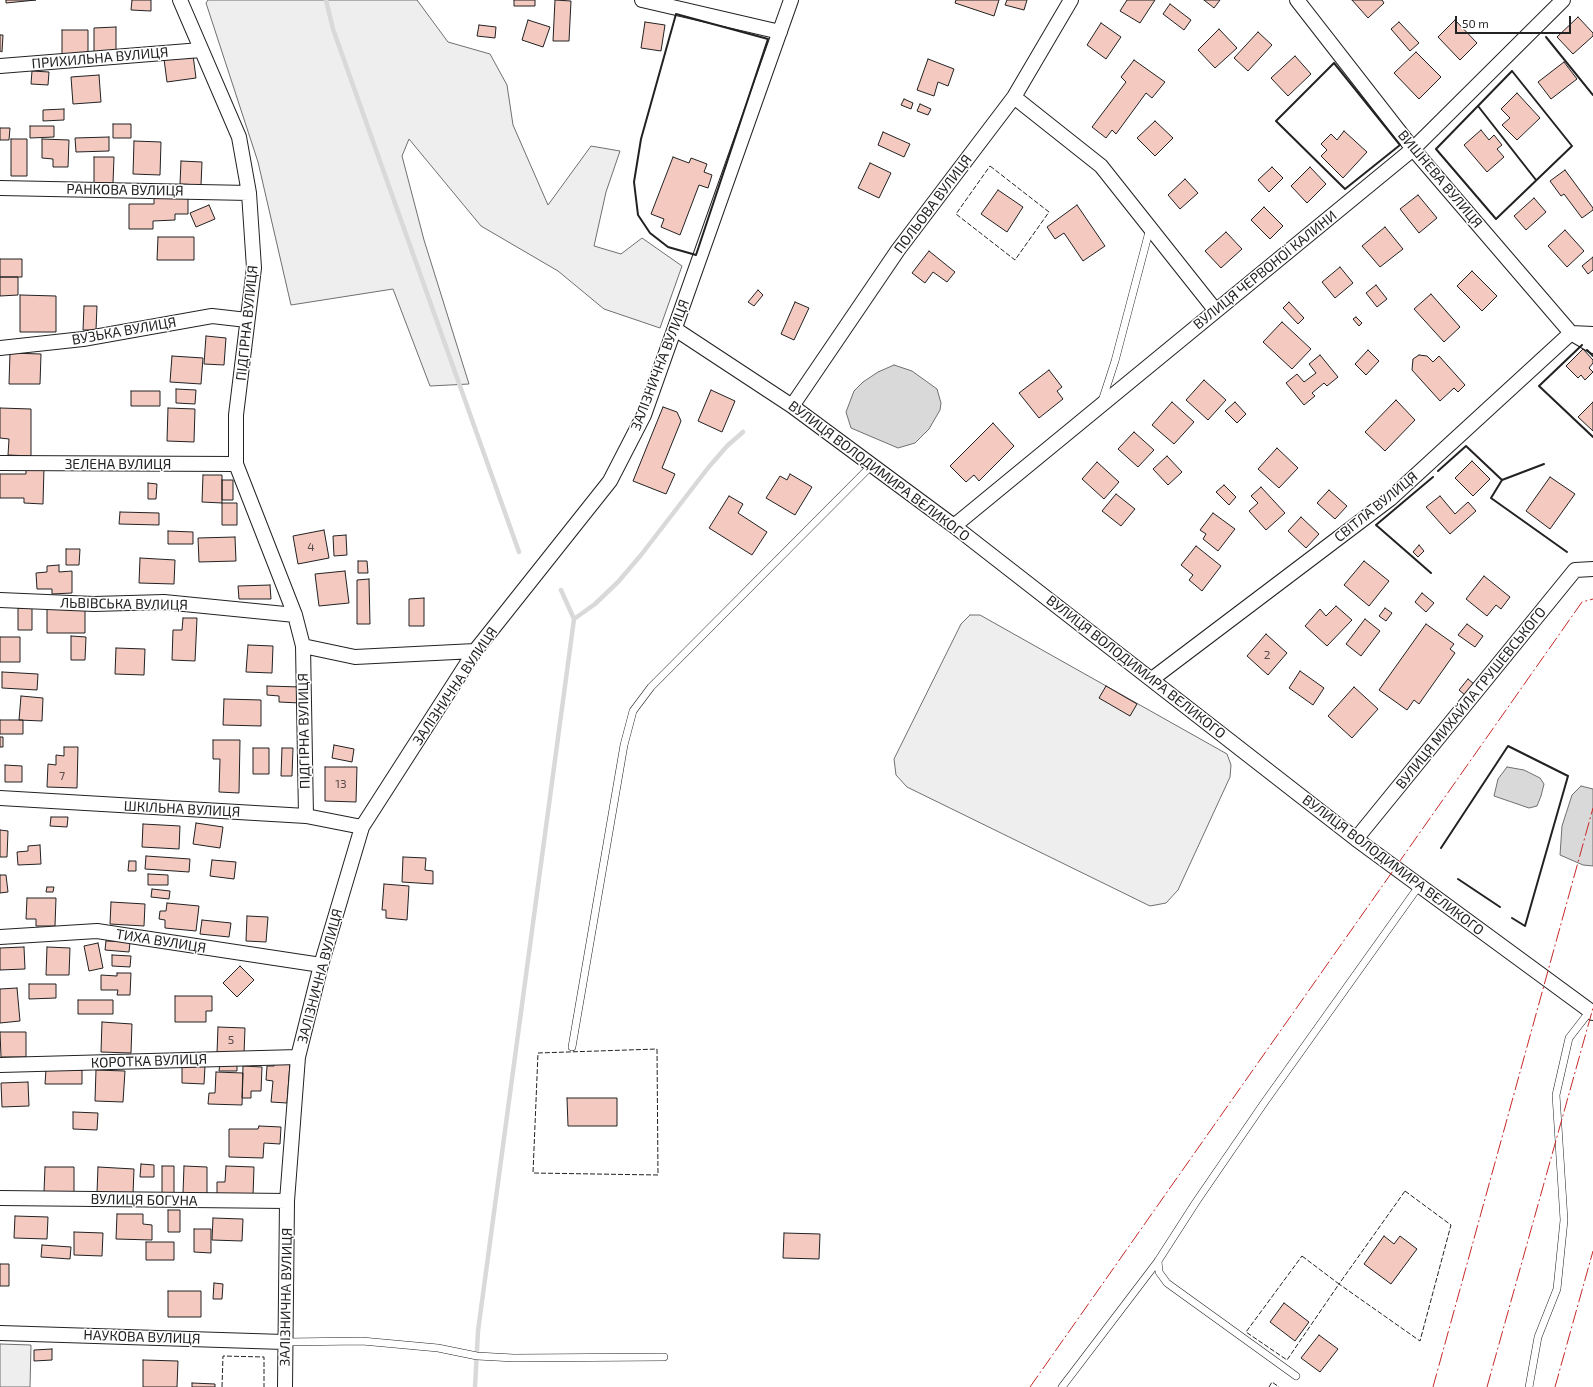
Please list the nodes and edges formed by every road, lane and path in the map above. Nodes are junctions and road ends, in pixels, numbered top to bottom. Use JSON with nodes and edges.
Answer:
{"nodes":[{"id":1,"x":180,"y":0,"type":"edge"},
{"id":2,"x":642,"y":0,"type":"edge"},
{"id":3,"x":791,"y":0,"type":"edge"},
{"id":4,"x":1071,"y":0,"type":"edge"},
{"id":5,"x":1298,"y":0,"type":"edge"},
{"id":6,"x":1563,"y":0,"type":"edge"},
{"id":7,"x":780,"y":32,"type":"junction"},
{"id":8,"x":201,"y":50,"type":"junction"},
{"id":9,"x":0,"y":66,"type":"edge"},
{"id":10,"x":1014,"y":97,"type":"junction"},
{"id":11,"x":1413,"y":149,"type":"junction"},
{"id":12,"x":0,"y":188,"type":"edge"},
{"id":13,"x":249,"y":192,"type":"junction"},
{"id":14,"x":1150,"y":228,"type":"junction"},
{"id":15,"x":1216,"y":311,"type":"junction"},
{"id":16,"x":247,"y":320,"type":"junction"},
{"id":17,"x":675,"y":329,"type":"junction"},
{"id":18,"x":1571,"y":333,"type":"junction"},
{"id":19,"x":1593,"y":334,"type":"edge"},
{"id":20,"x":1593,"y":346,"type":"edge"},
{"id":21,"x":0,"y":348,"type":"edge"},
{"id":22,"x":792,"y":406,"type":"junction"},
{"id":23,"x":1100,"y":406,"type":"junction"},
{"id":24,"x":0,"y":463,"type":"edge"},
{"id":25,"x":236,"y":464,"type":"junction"},
{"id":26,"x":872,"y":466,"type":"junction"},
{"id":27,"x":954,"y":526,"type":"junction"},
{"id":28,"x":1593,"y":569,"type":"edge"},
{"id":29,"x":0,"y":600,"type":"edge"},
{"id":30,"x":295,"y":615,"type":"junction"},
{"id":31,"x":303,"y":646,"type":"junction"},
{"id":32,"x":475,"y":652,"type":"junction"},
{"id":33,"x":1152,"y":679,"type":"junction"},
{"id":34,"x":0,"y":798,"type":"edge"},
{"id":35,"x":306,"y":816,"type":"junction"},
{"id":36,"x":362,"y":827,"type":"junction"},
{"id":37,"x":1356,"y":840,"type":"junction"},
{"id":38,"x":1419,"y":886,"type":"junction"},
{"id":39,"x":0,"y":937,"type":"edge"},
{"id":40,"x":321,"y":966,"type":"junction"},
{"id":41,"x":1592,"y":1012,"type":"edge"},
{"id":42,"x":572,"y":1047,"type":"dead end"},
{"id":43,"x":298,"y":1057,"type":"junction"},
{"id":44,"x":0,"y":1065,"type":"edge"},
{"id":45,"x":0,"y":1198,"type":"edge"},
{"id":46,"x":287,"y":1201,"type":"junction"},
{"id":47,"x":1158,"y":1261,"type":"junction"},
{"id":48,"x":0,"y":1333,"type":"edge"},
{"id":49,"x":284,"y":1342,"type":"junction"},
{"id":50,"x":664,"y":1357,"type":"dead end"},
{"id":51,"x":1296,"y":1376,"type":"dead end"},
{"id":52,"x":285,"y":1387,"type":"edge"},
{"id":53,"x":1062,"y":1387,"type":"edge"},
{"id":54,"x":1529,"y":1387,"type":"edge"}],
"edges":[{"from":1,"to":8,"type":"street","name":"ПІДГІРНА ВУЛИЦЯ"},
{"from":2,"to":7,"type":"street"},
{"from":3,"to":7,"type":"street","name":"ЗАЛІЗНИЧНА ВУЛИЦЯ"},
{"from":4,"to":10,"type":"street","name":"ПОЛЬОВА ВУЛИЦЯ"},
{"from":5,"to":11,"type":"street","name":"ВИШНЕВА ВУЛИЦЯ"},
{"from":6,"to":11,"type":"street","name":"ВУЛИЦЯ ЧЕРВОНОЇ КАЛИНИ"},
{"from":7,"to":17,"type":"street","name":"ЗАЛІЗНИЧНА ВУЛИЦЯ"},
{"from":8,"to":9,"type":"street","name":"ПРИХИЛЬНА ВУЛИЦЯ"},
{"from":8,"to":13,"type":"street","name":"ПІДГІРНА ВУЛИЦЯ"},
{"from":10,"to":14,"type":"street"},
{"from":10,"to":22,"type":"street","name":"ПОЛЬОВА ВУЛИЦЯ"},
{"from":11,"to":15,"type":"street","name":"ВУЛИЦЯ ЧЕРВОНОЇ КАЛИНИ"},
{"from":11,"to":18,"type":"street","name":"ВИШНЕВА ВУЛИЦЯ"},
{"from":12,"to":13,"type":"street","name":"РАНКОВА ВУЛИЦЯ"},
{"from":13,"to":16,"type":"street","name":"ПІДГІРНА ВУЛИЦЯ"},
{"from":14,"to":15,"type":"street"},
{"from":14,"to":23,"type":"lane"},
{"from":15,"to":23,"type":"street","name":"ВУЛИЦЯ ЧЕРВОНОЇ КАЛИНИ"},
{"from":16,"to":21,"type":"street","name":"ВУЗЬКА ВУЛИЦЯ"},
{"from":16,"to":25,"type":"street","name":"ПІДГІРНА ВУЛИЦЯ"},
{"from":17,"to":22,"type":"street","name":"ВУЛИЦЯ ВОЛОДИМИРА ВЕЛИКОГО"},
{"from":17,"to":32,"type":"street","name":"ЗАЛІЗНИЧНА ВУЛИЦЯ"},
{"from":18,"to":19,"type":"street"},
{"from":18,"to":20,"type":"street","name":"ВИШНЕВА ВУЛИЦЯ"},
{"from":18,"to":33,"type":"street","name":"СВІТЛА ВУЛИЦЯ"},
{"from":22,"to":26,"type":"street","name":"ВУЛИЦЯ ВОЛОДИМИРА ВЕЛИКОГО"},
{"from":23,"to":27,"type":"street","name":"ВУЛИЦЯ ЧЕРВОНОЇ КАЛИНИ"},
{"from":24,"to":25,"type":"street","name":"ЗЕЛЕНА ВУЛИЦЯ"},
{"from":25,"to":30,"type":"street","name":"ПІДГІРНА ВУЛИЦЯ"},
{"from":26,"to":27,"type":"street","name":"ВУЛИЦЯ ВОЛОДИМИРА ВЕЛИКОГО"},
{"from":26,"to":42,"type":"lane"},
{"from":27,"to":33,"type":"street","name":"ВУЛИЦЯ ВОЛОДИМИРА ВЕЛИКОГО"},
{"from":28,"to":37,"type":"street","name":"ВУЛИЦЯ МИХАЙЛА ГРУШЕВСЬКОГО"},
{"from":29,"to":30,"type":"street","name":"ЛЬВІВСЬКА ВУЛИЦЯ"},
{"from":30,"to":31,"type":"street","name":"ПІДГІРНА ВУЛИЦЯ"},
{"from":31,"to":32,"type":"street"},
{"from":31,"to":35,"type":"street","name":"ПІДГІРНА ВУЛИЦЯ"},
{"from":32,"to":36,"type":"street","name":"ЗАЛІЗНИЧНА ВУЛИЦЯ"},
{"from":33,"to":37,"type":"street","name":"ВУЛИЦЯ ВОЛОДИМИРА ВЕЛИКОГО"},
{"from":34,"to":35,"type":"street","name":"ШКІЛЬНА ВУЛИЦЯ"},
{"from":35,"to":36,"type":"street","name":"ШКІЛЬНА ВУЛИЦЯ"},
{"from":36,"to":40,"type":"street","name":"ЗАЛІЗНИЧНА ВУЛИЦЯ"},
{"from":37,"to":38,"type":"street","name":"ВУЛИЦЯ ВОЛОДИМИРА ВЕЛИКОГО"},
{"from":38,"to":41,"type":"street","name":"ВУЛИЦЯ ВОЛОДИМИРА ВЕЛИКОГО"},
{"from":38,"to":47,"type":"lane"},
{"from":39,"to":40,"type":"street","name":"ТИХА ВУЛИЦЯ"},
{"from":40,"to":43,"type":"street","name":"ЗАЛІЗНИЧНА ВУЛИЦЯ"},
{"from":41,"to":54,"type":"lane"},
{"from":43,"to":44,"type":"street","name":"КОРОТКА ВУЛИЦЯ"},
{"from":43,"to":46,"type":"street","name":"ЗАЛІЗНИЧНА ВУЛИЦЯ"},
{"from":45,"to":46,"type":"street","name":"ВУЛИЦЯ БОГУНА"},
{"from":46,"to":49,"type":"street","name":"ЗАЛІЗНИЧНА ВУЛИЦЯ"},
{"from":47,"to":51,"type":"lane"},
{"from":47,"to":53,"type":"lane"},
{"from":48,"to":49,"type":"street","name":"НАУКОВА ВУЛИЦЯ"},
{"from":49,"to":50,"type":"lane"},
{"from":49,"to":52,"type":"street","name":"ЗАЛІЗНИЧНА ВУЛИЦЯ"}]}
